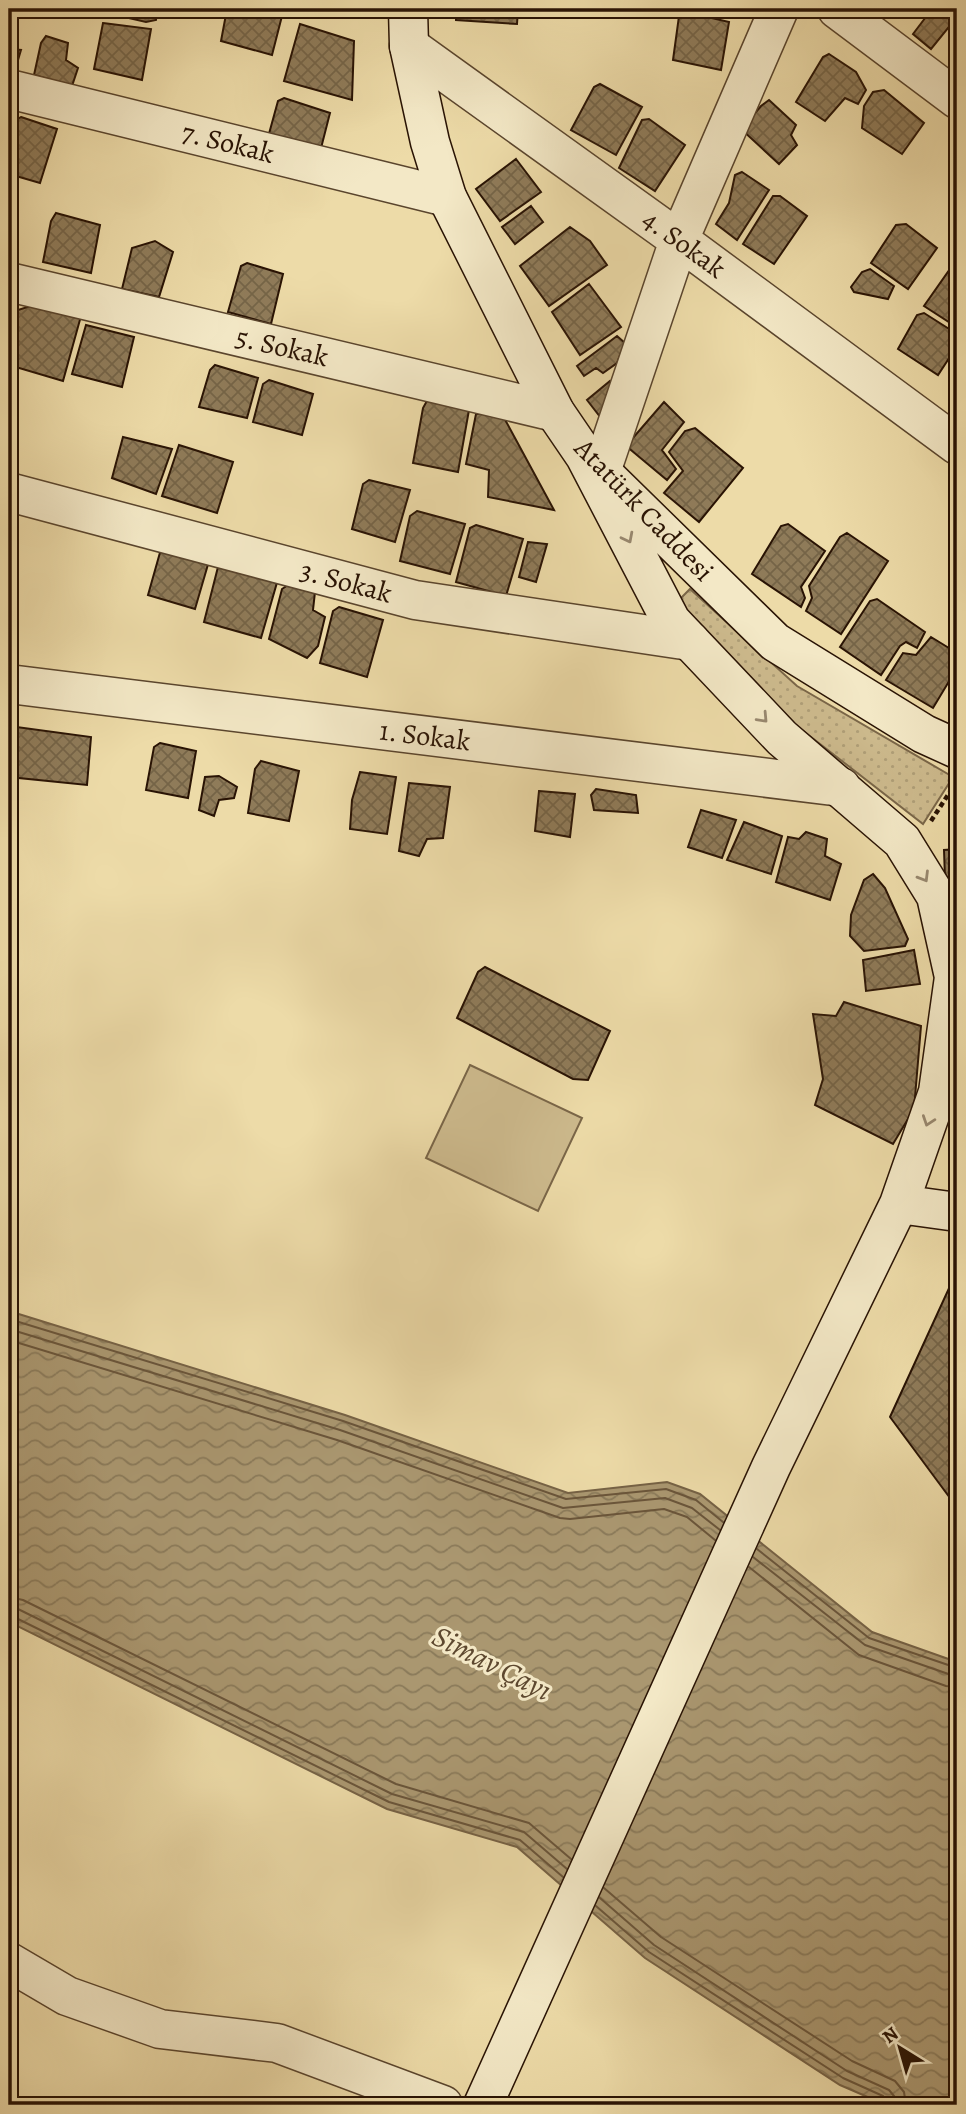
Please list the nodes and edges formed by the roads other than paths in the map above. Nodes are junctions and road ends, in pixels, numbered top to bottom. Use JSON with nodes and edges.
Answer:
{"nodes":[{"id":1,"x":779,"y":9,"type":"edge"},
{"id":2,"x":837,"y":9,"type":"edge"},
{"id":3,"x":409,"y":27,"type":"edge"},
{"id":4,"x":9,"y":89,"type":"edge"},
{"id":5,"x":957,"y":99,"type":"edge"},
{"id":6,"x":447,"y":197,"type":"junction"},
{"id":7,"x":679,"y":240,"type":"junction"},
{"id":8,"x":9,"y":282,"type":"edge"},
{"id":9,"x":555,"y":412,"type":"junction"},
{"id":10,"x":957,"y":445,"type":"edge"},
{"id":11,"x":593,"y":464,"type":"junction"},
{"id":12,"x":9,"y":492,"type":"edge"},
{"id":13,"x":690,"y":640,"type":"junction"},
{"id":14,"x":9,"y":684,"type":"edge"},
{"id":15,"x":957,"y":749,"type":"edge"},
{"id":16,"x":841,"y":787,"type":"junction"},
{"id":17,"x":899,"y":1204,"type":"junction"},
{"id":18,"x":957,"y":1212,"type":"edge"},
{"id":19,"x":9,"y":1962,"type":"edge"},
{"id":20,"x":486,"y":2098,"type":"edge"},
{"id":21,"x":443,"y":2105,"type":"edge"}],
"edges":[{"from":1,"to":7,"type":"street"},
{"from":2,"to":5,"type":"street"},
{"from":3,"to":6,"type":"street","name":"Atatürk Caddesi"},
{"from":3,"to":7,"type":"street","name":"4. Sokak"},
{"from":4,"to":6,"type":"street","name":"7. Sokak"},
{"from":6,"to":9,"type":"street","name":"Atatürk Caddesi"},
{"from":7,"to":10,"type":"street","name":"4. Sokak"},
{"from":7,"to":11,"type":"street"},
{"from":8,"to":9,"type":"street","name":"5. Sokak"},
{"from":9,"to":11,"type":"street","name":"Atatürk Caddesi"},
{"from":11,"to":13,"type":"street","one_way":true},
{"from":11,"to":15,"type":"street","name":"Atatürk Caddesi"},
{"from":12,"to":13,"type":"street","name":"3. Sokak"},
{"from":13,"to":16,"type":"street","one_way":true},
{"from":14,"to":16,"type":"street","name":"1. Sokak"},
{"from":16,"to":17,"type":"street","one_way":true},
{"from":17,"to":18,"type":"street"},
{"from":17,"to":20,"type":"street"},
{"from":19,"to":21,"type":"street"}]}
